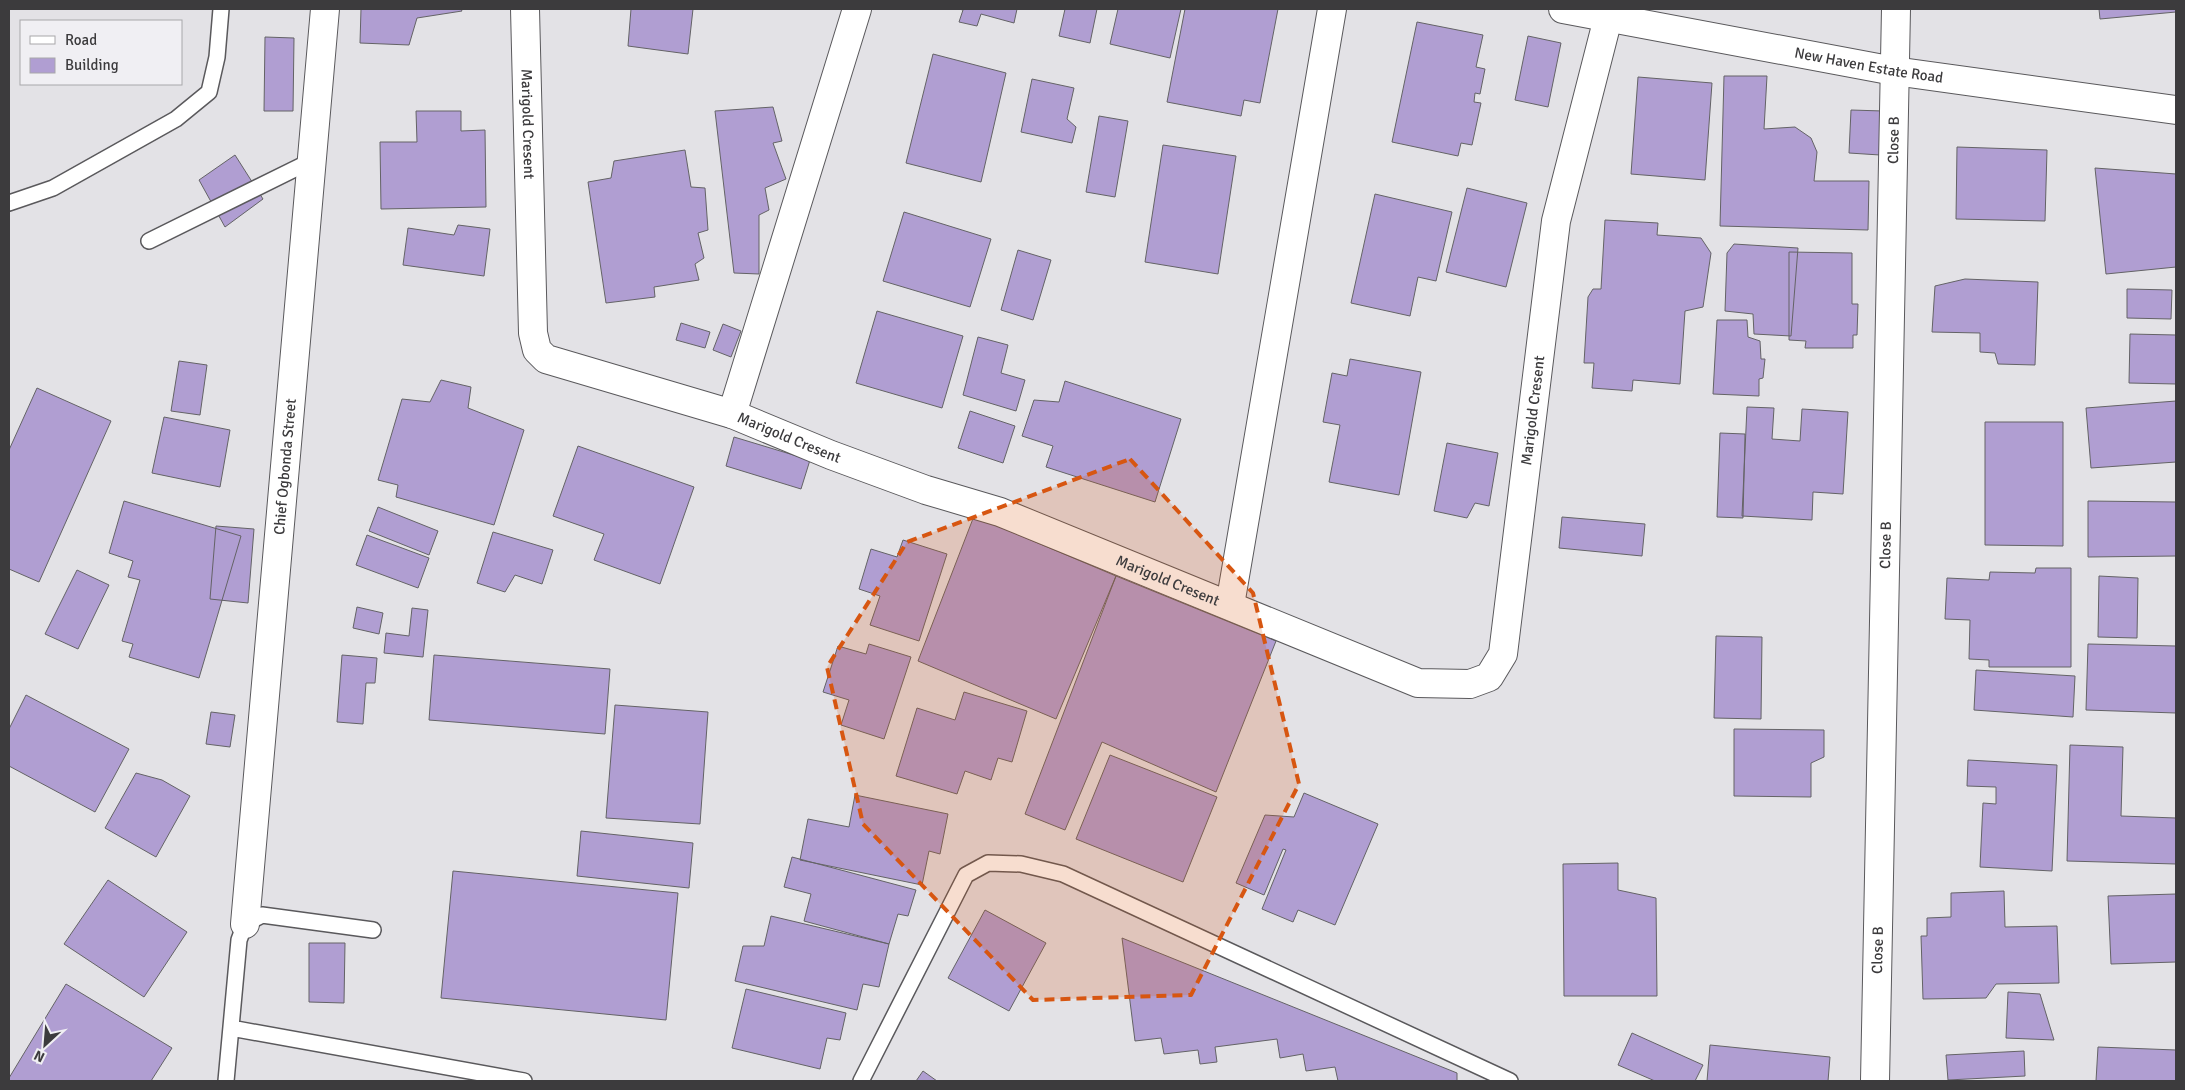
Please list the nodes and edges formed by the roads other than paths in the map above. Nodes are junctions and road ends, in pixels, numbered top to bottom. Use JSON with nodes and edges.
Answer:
{"nodes":[{"id":1,"x":221,"y":9,"type":"edge"},
{"id":2,"x":325,"y":9,"type":"edge"},
{"id":3,"x":525,"y":9,"type":"edge"},
{"id":4,"x":857,"y":9,"type":"edge"},
{"id":5,"x":1332,"y":9,"type":"edge"},
{"id":6,"x":1563,"y":9,"type":"edge"},
{"id":7,"x":1896,"y":9,"type":"edge"},
{"id":8,"x":1608,"y":18,"type":"junction"},
{"id":9,"x":1894,"y":71,"type":"junction"},
{"id":10,"x":2176,"y":110,"type":"edge"},
{"id":11,"x":311,"y":161,"type":"junction"},
{"id":12,"x":9,"y":203,"type":"edge"},
{"id":13,"x":149,"y":241,"type":"dead end"},
{"id":14,"x":732,"y":414,"type":"junction"},
{"id":15,"x":1230,"y":605,"type":"junction"},
{"id":16,"x":245,"y":924,"type":"junction"},
{"id":17,"x":373,"y":930,"type":"dead end"},
{"id":18,"x":231,"y":1028,"type":"junction"},
{"id":19,"x":226,"y":1081,"type":"edge"},
{"id":20,"x":524,"y":1081,"type":"edge"},
{"id":21,"x":861,"y":1081,"type":"edge"},
{"id":22,"x":1510,"y":1081,"type":"edge"},
{"id":23,"x":1875,"y":1081,"type":"edge"}],
"edges":[{"from":1,"to":12,"type":"lane"},
{"from":2,"to":11,"type":"street","name":"Chief Ogbonda Street"},
{"from":3,"to":14,"type":"street","name":"Marigold Cresent"},
{"from":4,"to":14,"type":"street"},
{"from":5,"to":15,"type":"street"},
{"from":6,"to":8,"type":"street","name":"New Haven Estate Road"},
{"from":7,"to":9,"type":"street","name":"Close B"},
{"from":8,"to":9,"type":"street","name":"New Haven Estate Road"},
{"from":8,"to":15,"type":"street","name":"Marigold Cresent"},
{"from":9,"to":10,"type":"street","name":"New Haven Estate Road"},
{"from":9,"to":23,"type":"street","name":"Close B"},
{"from":11,"to":13,"type":"lane"},
{"from":11,"to":16,"type":"street","name":"Chief Ogbonda Street"},
{"from":14,"to":15,"type":"street","name":"Marigold Cresent"},
{"from":16,"to":17,"type":"lane"},
{"from":16,"to":18,"type":"lane"},
{"from":18,"to":19,"type":"lane"},
{"from":18,"to":20,"type":"lane"},
{"from":21,"to":22,"type":"lane"}]}
